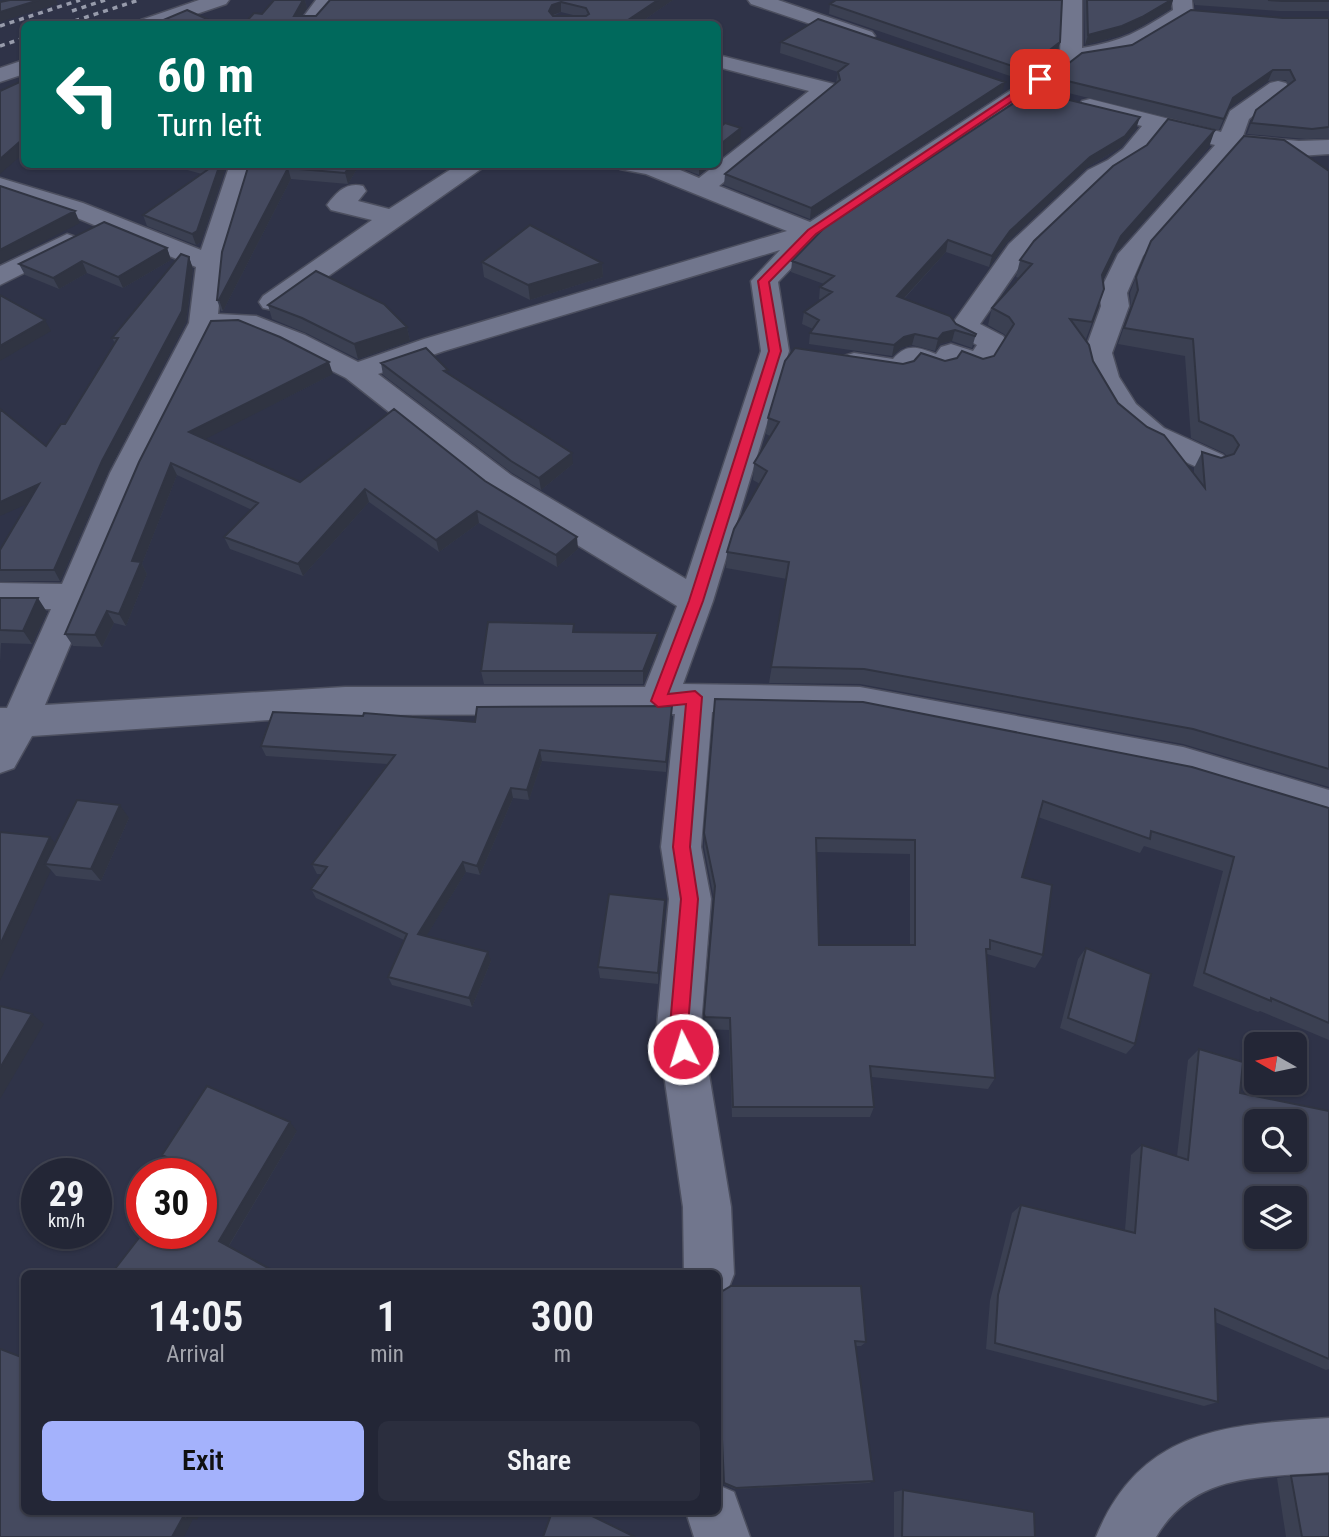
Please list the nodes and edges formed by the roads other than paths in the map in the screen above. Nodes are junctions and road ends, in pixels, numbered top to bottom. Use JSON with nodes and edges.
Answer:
{"nodes":[{"id":1,"x":219,"y":0,"type":"edge"},
{"id":2,"x":327,"y":0,"type":"edge"},
{"id":3,"x":758,"y":0,"type":"edge"},
{"id":4,"x":1072,"y":0,"type":"edge"},
{"id":5,"x":1187,"y":9,"type":"edge"},
{"id":6,"x":157,"y":21,"type":"edge"},
{"id":7,"x":310,"y":21,"type":"edge"},
{"id":8,"x":885,"y":43,"type":"edge"},
{"id":9,"x":1070,"y":56,"type":"junction"},
{"id":10,"x":721,"y":62,"type":"edge"},
{"id":11,"x":21,"y":68,"type":"edge"},
{"id":12,"x":0,"y":75,"type":"edge"},
{"id":13,"x":1000,"y":82,"type":"edge"},
{"id":14,"x":1278,"y":88,"type":"edge"},
{"id":15,"x":1025,"y":91,"type":"junction"},
{"id":16,"x":1157,"y":122,"type":"junction"},
{"id":17,"x":1230,"y":142,"type":"junction"},
{"id":18,"x":1318,"y":148,"type":"edge"},
{"id":19,"x":241,"y":168,"type":"edge"},
{"id":20,"x":470,"y":168,"type":"edge"},
{"id":21,"x":652,"y":168,"type":"edge"},
{"id":22,"x":1329,"y":174,"type":"edge"},
{"id":23,"x":0,"y":185,"type":"edge"},
{"id":24,"x":702,"y":187,"type":"junction"},
{"id":25,"x":354,"y":191,"type":"dead end"},
{"id":26,"x":393,"y":217,"type":"junction"},
{"id":27,"x":107,"y":222,"type":"junction"},
{"id":28,"x":812,"y":232,"type":"junction"},
{"id":29,"x":209,"y":263,"type":"junction"},
{"id":30,"x":0,"y":276,"type":"edge"},
{"id":31,"x":246,"y":322,"type":"junction"},
{"id":32,"x":203,"y":323,"type":"junction"},
{"id":33,"x":800,"y":354,"type":"junction"},
{"id":34,"x":356,"y":372,"type":"junction"},
{"id":35,"x":1212,"y":462,"type":"edge"},
{"id":36,"x":0,"y":596,"type":"edge"},
{"id":37,"x":72,"y":597,"type":"junction"},
{"id":38,"x":696,"y":601,"type":"junction"},
{"id":39,"x":676,"y":699,"type":"junction"},
{"id":40,"x":10,"y":724,"type":"edge"},
{"id":41,"x":0,"y":757,"type":"edge"},
{"id":42,"x":1329,"y":807,"type":"edge"},
{"id":43,"x":709,"y":1270,"type":"edge"},
{"id":44,"x":1329,"y":1446,"type":"edge"},
{"id":45,"x":715,"y":1515,"type":"edge"},
{"id":46,"x":722,"y":1537,"type":"edge"},
{"id":47,"x":1124,"y":1537,"type":"edge"}],
"edges":[{"from":1,"to":6,"type":"street"},
{"from":2,"to":7,"type":"street"},
{"from":3,"to":8,"type":"street"},
{"from":4,"to":9,"type":"street"},
{"from":5,"to":9,"type":"street"},
{"from":9,"to":15,"type":"street"},
{"from":10,"to":24,"type":"street"},
{"from":11,"to":12,"type":"street"},
{"from":13,"to":15,"type":"street"},
{"from":14,"to":17,"type":"street"},
{"from":15,"to":16,"type":"street"},
{"from":15,"to":28,"type":"street"},
{"from":16,"to":17,"type":"street"},
{"from":16,"to":33,"type":"street"},
{"from":17,"to":18,"type":"street"},
{"from":17,"to":35,"type":"street"},
{"from":18,"to":22,"type":"street"},
{"from":19,"to":29,"type":"street"},
{"from":20,"to":26,"type":"street"},
{"from":21,"to":24,"type":"street"},
{"from":23,"to":27,"type":"street"},
{"from":24,"to":28,"type":"street"},
{"from":25,"to":26,"type":"street"},
{"from":26,"to":31,"type":"street"},
{"from":27,"to":29,"type":"street"},
{"from":27,"to":30,"type":"street"},
{"from":28,"to":33,"type":"street"},
{"from":28,"to":34,"type":"street"},
{"from":29,"to":32,"type":"street"},
{"from":31,"to":32,"type":"street"},
{"from":31,"to":34,"type":"street"},
{"from":32,"to":37,"type":"street"},
{"from":33,"to":38,"type":"street"},
{"from":34,"to":38,"type":"street"},
{"from":36,"to":37,"type":"street"},
{"from":37,"to":40,"type":"street"},
{"from":38,"to":39,"type":"street"},
{"from":39,"to":40,"type":"street"},
{"from":39,"to":42,"type":"street"},
{"from":39,"to":43,"type":"street"},
{"from":40,"to":41,"type":"street"},
{"from":44,"to":47,"type":"street"},
{"from":45,"to":46,"type":"street"}]}
